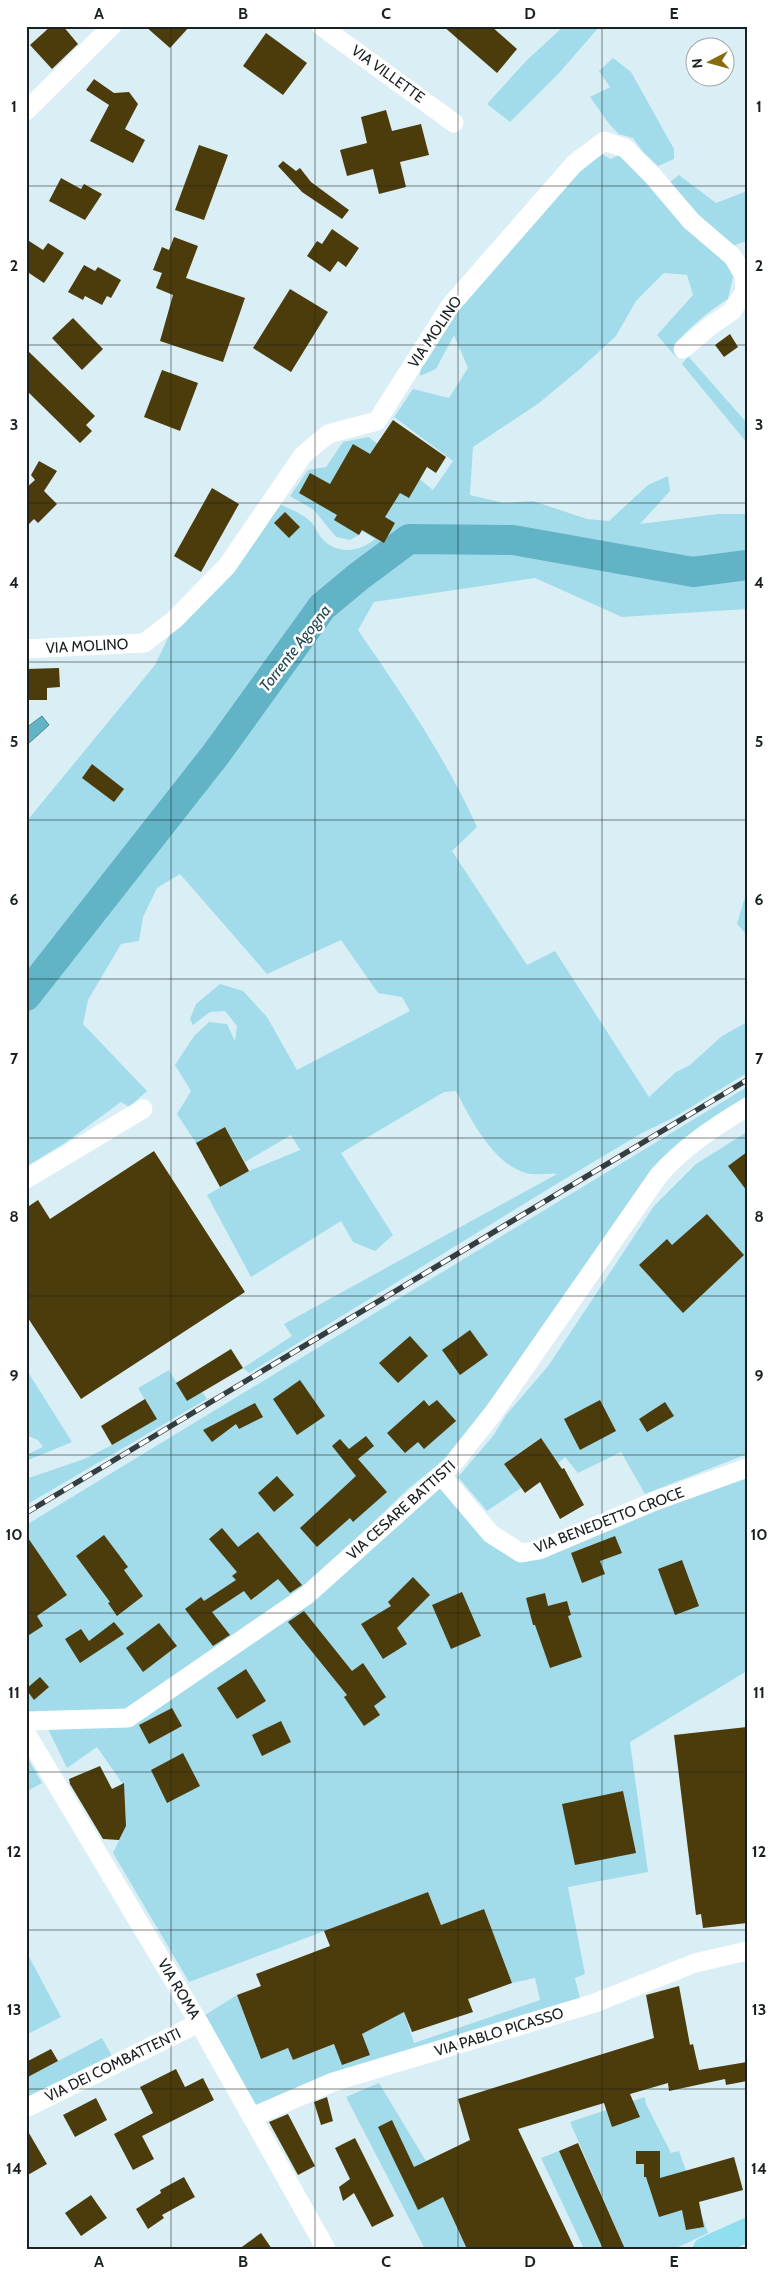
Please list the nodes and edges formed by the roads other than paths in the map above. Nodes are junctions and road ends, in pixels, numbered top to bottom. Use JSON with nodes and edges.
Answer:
{"nodes":[{"id":1,"x":112,"y":26,"type":"edge"},
{"id":2,"x":323,"y":27,"type":"edge"},
{"id":3,"x":26,"y":111,"type":"edge"},
{"id":4,"x":454,"y":123,"type":"dead end"},
{"id":5,"x":683,"y":349,"type":"dead end"},
{"id":6,"x":26,"y":649,"type":"edge"},
{"id":7,"x":747,"y":1107,"type":"edge"},
{"id":8,"x":143,"y":1109,"type":"dead end"},
{"id":9,"x":26,"y":1179,"type":"edge"},
{"id":10,"x":747,"y":1468,"type":"edge"},
{"id":11,"x":441,"y":1475,"type":"junction"},
{"id":12,"x":26,"y":1721,"type":"edge"},
{"id":13,"x":26,"y":1733,"type":"edge"},
{"id":14,"x":747,"y":1951,"type":"edge"},
{"id":15,"x":199,"y":2023,"type":"junction"},
{"id":16,"x":26,"y":2108,"type":"edge"},
{"id":17,"x":252,"y":2117,"type":"junction"},
{"id":18,"x":747,"y":2230,"type":"edge"},
{"id":19,"x":326,"y":2249,"type":"edge"},
{"id":20,"x":705,"y":2249,"type":"edge"}],
"edges":[{"from":1,"to":3,"type":"street"},
{"from":2,"to":4,"type":"street","name":"VIA VILLETTE"},
{"from":5,"to":6,"type":"street","name":"VIA MOLINO"},
{"from":7,"to":11,"type":"street","name":"VIA CESARE BATTISTI"},
{"from":8,"to":9,"type":"street"},
{"from":10,"to":11,"type":"street","name":"VIA BENEDETTO CROCE"},
{"from":11,"to":12,"type":"street","name":"VIA CESARE BATTISTI"},
{"from":13,"to":15,"type":"street","name":"VIA ROMA"},
{"from":14,"to":17,"type":"street","name":"VIA PABLO PICASSO"},
{"from":15,"to":16,"type":"street","name":"VIA DEI COMBATTENTI"},
{"from":15,"to":17,"type":"street","name":"VIA ROMA"},
{"from":17,"to":19,"type":"street","name":"VIA ROMA"},
{"from":18,"to":20,"type":"main road"}]}
